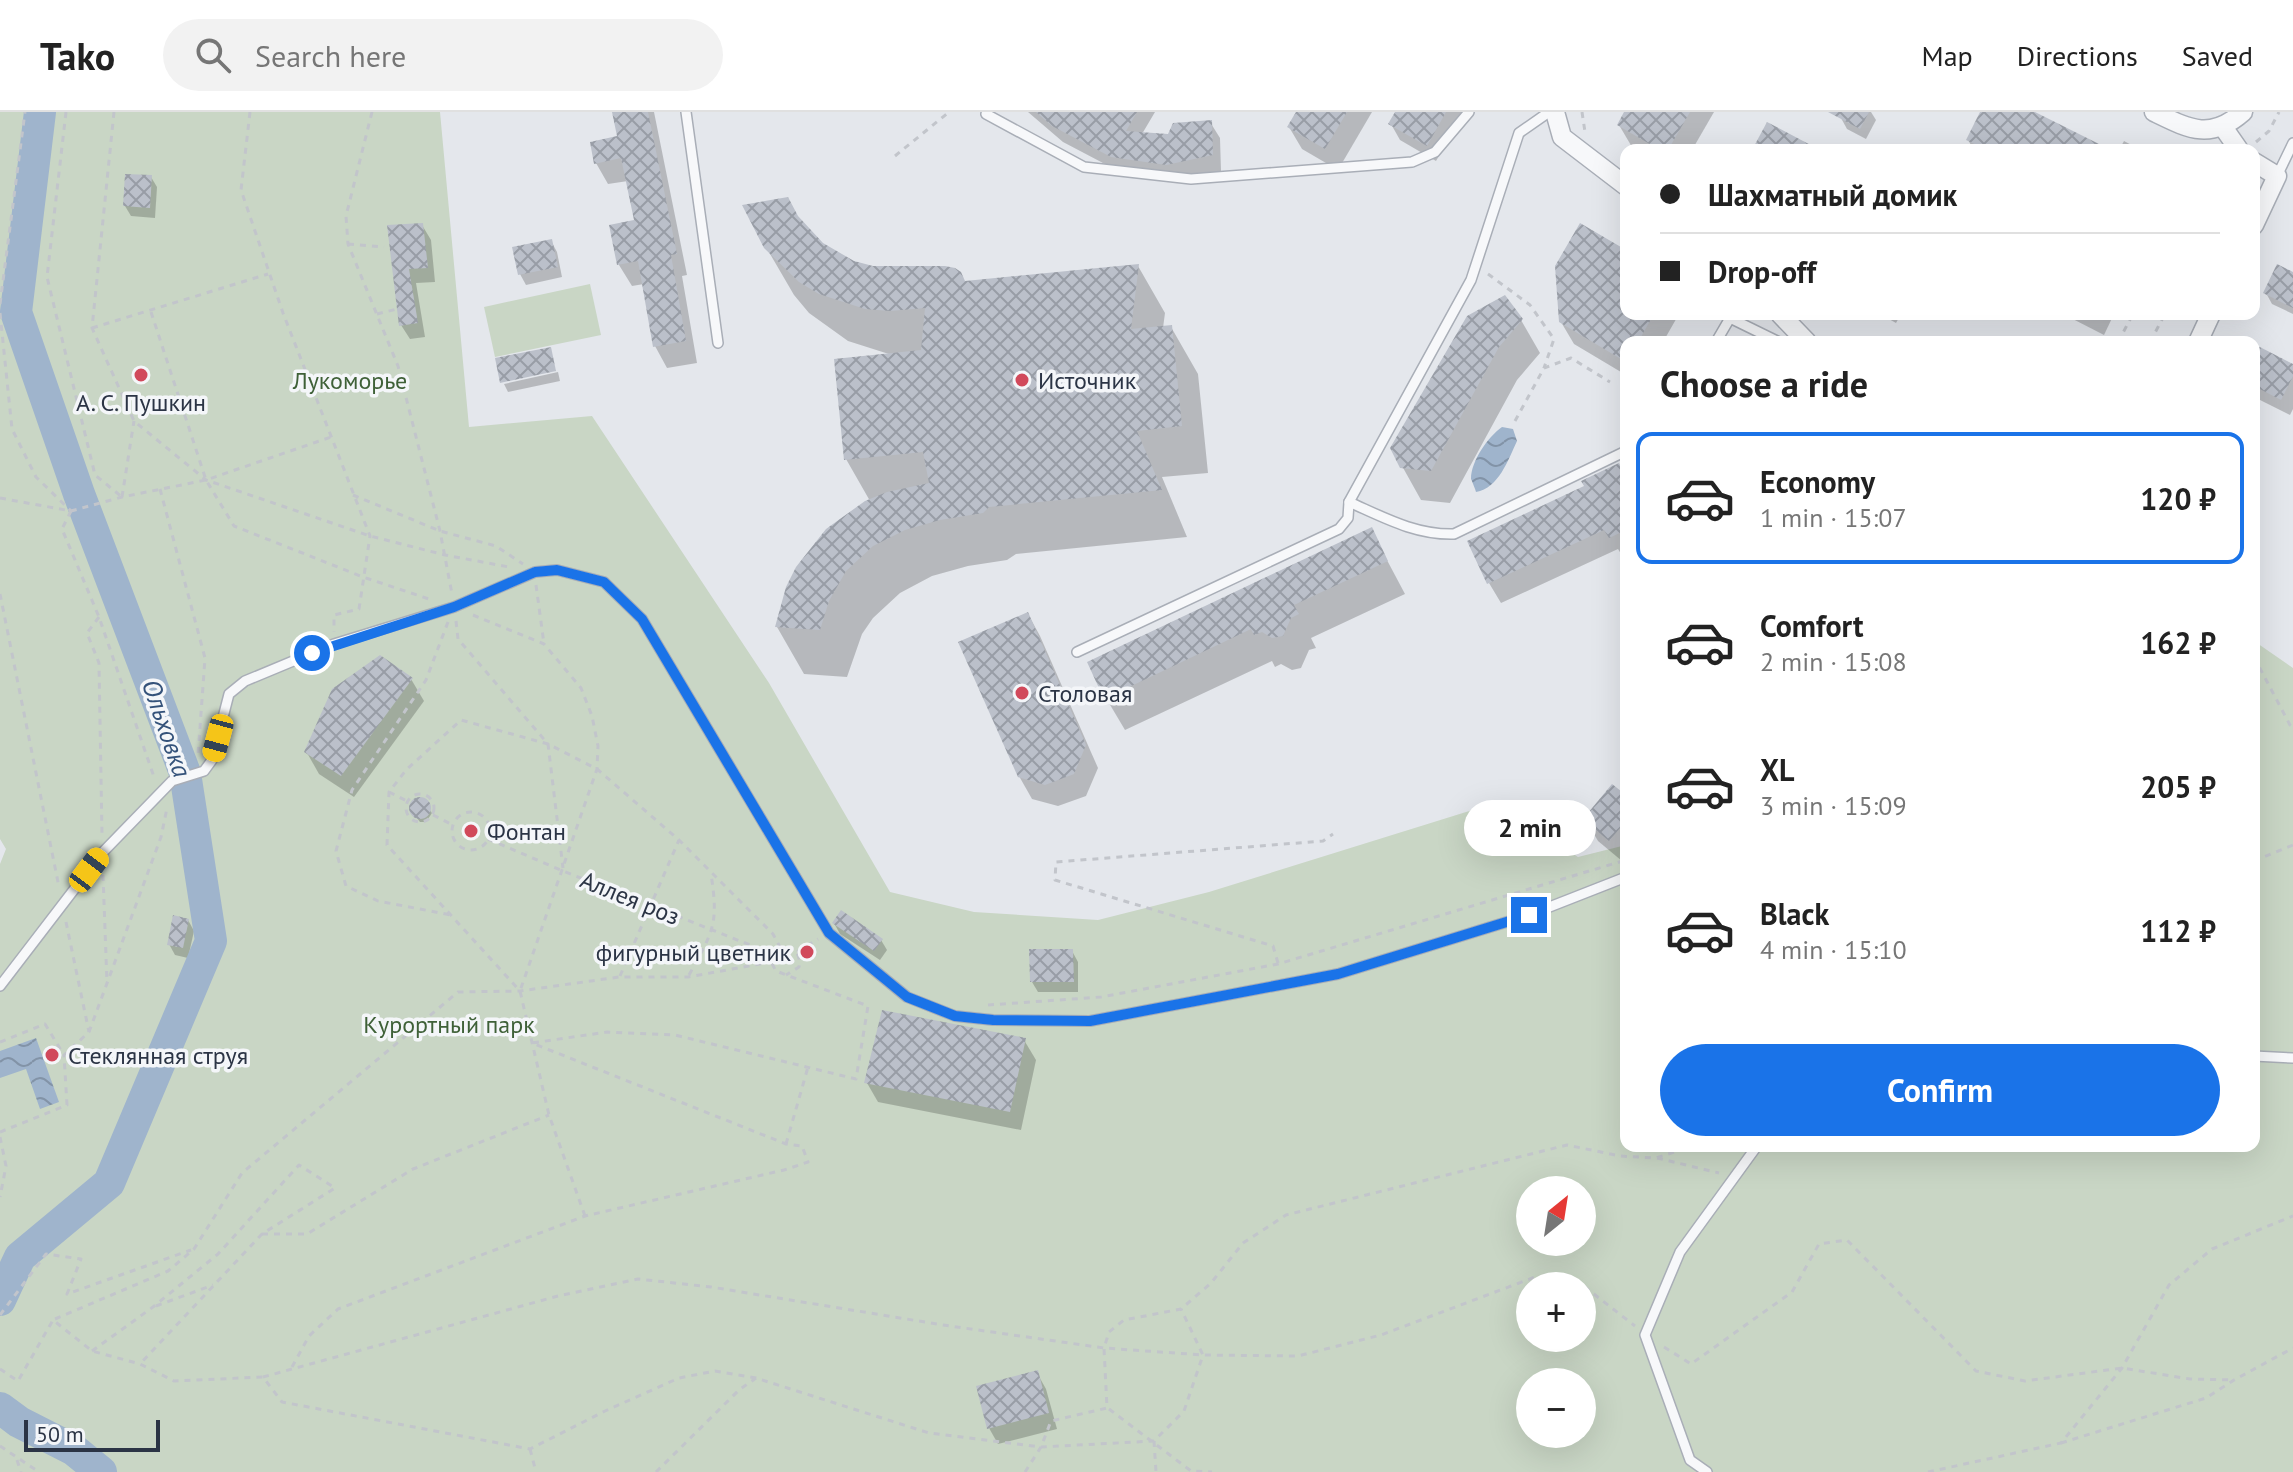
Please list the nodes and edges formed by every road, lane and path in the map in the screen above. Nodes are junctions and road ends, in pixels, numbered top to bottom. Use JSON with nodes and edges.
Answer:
{"nodes":[{"id":1,"x":25,"y":112,"type":"edge"},
{"id":2,"x":66,"y":112,"type":"edge"},
{"id":3,"x":114,"y":112,"type":"edge"},
{"id":4,"x":250,"y":112,"type":"edge"},
{"id":5,"x":372,"y":112,"type":"edge"},
{"id":6,"x":686,"y":112,"type":"edge"},
{"id":7,"x":949,"y":112,"type":"edge"},
{"id":8,"x":1469,"y":112,"type":"edge"},
{"id":9,"x":1549,"y":112,"type":"edge"},
{"id":10,"x":1555,"y":112,"type":"edge"},
{"id":11,"x":2154,"y":112,"type":"edge"},
{"id":12,"x":2243,"y":112,"type":"edge"},
{"id":13,"x":2279,"y":112,"type":"edge"},
{"id":14,"x":986,"y":114,"type":"dead end"},
{"id":15,"x":2223,"y":127,"type":"junction"},
{"id":16,"x":2293,"y":143,"type":"edge"},
{"id":17,"x":2235,"y":144,"type":"edge"},
{"id":18,"x":2254,"y":144,"type":"edge"},
{"id":19,"x":895,"y":156,"type":"dead end"},
{"id":20,"x":2260,"y":166,"type":"edge"},
{"id":21,"x":2277,"y":176,"type":"junction"},
{"id":22,"x":1620,"y":181,"type":"edge"},
{"id":23,"x":2260,"y":212,"type":"edge"},
{"id":24,"x":348,"y":244,"type":"junction"},
{"id":25,"x":384,"y":247,"type":"dead end"},
{"id":26,"x":1476,"y":266,"type":"junction"},
{"id":27,"x":269,"y":274,"type":"junction"},
{"id":28,"x":0,"y":304,"type":"edge"},
{"id":29,"x":397,"y":309,"type":"dead end"},
{"id":30,"x":151,"y":312,"type":"junction"},
{"id":31,"x":0,"y":313,"type":"edge"},
{"id":32,"x":377,"y":314,"type":"junction"},
{"id":33,"x":1734,"y":320,"type":"edge"},
{"id":34,"x":1785,"y":320,"type":"edge"},
{"id":35,"x":92,"y":328,"type":"junction"},
{"id":36,"x":1767,"y":336,"type":"edge"},
{"id":37,"x":1798,"y":336,"type":"edge"},
{"id":38,"x":718,"y":343,"type":"dead end"},
{"id":39,"x":1544,"y":368,"type":"junction"},
{"id":40,"x":1610,"y":382,"type":"dead end"},
{"id":41,"x":134,"y":421,"type":"junction"},
{"id":42,"x":1515,"y":421,"type":"dead end"},
{"id":43,"x":331,"y":437,"type":"junction"},
{"id":44,"x":1620,"y":454,"type":"edge"},
{"id":45,"x":206,"y":480,"type":"junction"},
{"id":46,"x":160,"y":489,"type":"junction"},
{"id":47,"x":353,"y":495,"type":"junction"},
{"id":48,"x":122,"y":497,"type":"junction"},
{"id":49,"x":0,"y":498,"type":"edge"},
{"id":50,"x":1349,"y":502,"type":"junction"},
{"id":51,"x":71,"y":511,"type":"junction"},
{"id":52,"x":440,"y":531,"type":"junction"},
{"id":53,"x":370,"y":536,"type":"junction"},
{"id":54,"x":445,"y":555,"type":"junction"},
{"id":55,"x":535,"y":572,"type":"junction"},
{"id":56,"x":363,"y":577,"type":"junction"},
{"id":57,"x":0,"y":594,"type":"edge"},
{"id":58,"x":454,"y":607,"type":"junction"},
{"id":59,"x":99,"y":617,"type":"junction"},
{"id":60,"x":334,"y":644,"type":"junction"},
{"id":61,"x":544,"y":644,"type":"junction"},
{"id":62,"x":1077,"y":652,"type":"dead end"},
{"id":63,"x":2260,"y":668,"type":"edge"},
{"id":64,"x":2293,"y":727,"type":"edge"},
{"id":65,"x":548,"y":744,"type":"junction"},
{"id":66,"x":597,"y":769,"type":"junction"},
{"id":67,"x":196,"y":773,"type":"junction"},
{"id":68,"x":172,"y":781,"type":"junction"},
{"id":69,"x":389,"y":792,"type":"junction"},
{"id":70,"x":407,"y":801,"type":"junction"},
{"id":71,"x":433,"y":815,"type":"junction"},
{"id":72,"x":453,"y":825,"type":"junction"},
{"id":73,"x":1333,"y":834,"type":"dead end"},
{"id":74,"x":488,"y":839,"type":"junction"},
{"id":75,"x":679,"y":840,"type":"junction"},
{"id":76,"x":2293,"y":845,"type":"edge"},
{"id":77,"x":102,"y":853,"type":"junction"},
{"id":78,"x":2260,"y":859,"type":"edge"},
{"id":79,"x":1620,"y":862,"type":"edge"},
{"id":80,"x":563,"y":871,"type":"junction"},
{"id":81,"x":711,"y":874,"type":"junction"},
{"id":82,"x":1620,"y":879,"type":"edge"},
{"id":83,"x":62,"y":906,"type":"junction"},
{"id":84,"x":650,"y":906,"type":"junction"},
{"id":85,"x":451,"y":915,"type":"junction"},
{"id":86,"x":713,"y":931,"type":"junction"},
{"id":87,"x":829,"y":933,"type":"junction"},
{"id":88,"x":780,"y":947,"type":"junction"},
{"id":89,"x":797,"y":952,"type":"junction"},
{"id":90,"x":773,"y":954,"type":"junction"},
{"id":91,"x":771,"y":962,"type":"junction"},
{"id":92,"x":1278,"y":964,"type":"junction"},
{"id":93,"x":786,"y":975,"type":"junction"},
{"id":94,"x":619,"y":977,"type":"junction"},
{"id":95,"x":688,"y":977,"type":"junction"},
{"id":96,"x":0,"y":986,"type":"edge"},
{"id":97,"x":107,"y":988,"type":"junction"},
{"id":98,"x":520,"y":991,"type":"junction"},
{"id":99,"x":985,"y":1005,"type":"dead end"},
{"id":100,"x":89,"y":1032,"type":"junction"},
{"id":101,"x":0,"y":1042,"type":"edge"},
{"id":102,"x":532,"y":1043,"type":"junction"},
{"id":103,"x":64,"y":1055,"type":"junction"},
{"id":104,"x":2260,"y":1056,"type":"edge"},
{"id":105,"x":2293,"y":1058,"type":"edge"},
{"id":106,"x":808,"y":1066,"type":"junction"},
{"id":107,"x":549,"y":1115,"type":"junction"},
{"id":108,"x":0,"y":1134,"type":"edge"},
{"id":109,"x":786,"y":1144,"type":"junction"},
{"id":110,"x":1674,"y":1152,"type":"edge"},
{"id":111,"x":1753,"y":1152,"type":"edge"},
{"id":112,"x":1656,"y":1158,"type":"junction"},
{"id":113,"x":1735,"y":1177,"type":"junction"},
{"id":114,"x":0,"y":1197,"type":"edge"},
{"id":115,"x":585,"y":1216,"type":"junction"},
{"id":116,"x":2293,"y":1216,"type":"edge"},
{"id":117,"x":262,"y":1234,"type":"junction"},
{"id":118,"x":194,"y":1249,"type":"junction"},
{"id":119,"x":216,"y":1284,"type":"junction"},
{"id":120,"x":153,"y":1307,"type":"junction"},
{"id":121,"x":2,"y":1308,"type":"edge"},
{"id":122,"x":1181,"y":1309,"type":"junction"},
{"id":123,"x":0,"y":1315,"type":"edge"},
{"id":124,"x":53,"y":1320,"type":"junction"},
{"id":125,"x":1645,"y":1335,"type":"junction"},
{"id":126,"x":1104,"y":1348,"type":"junction"},
{"id":127,"x":2293,"y":1348,"type":"edge"},
{"id":128,"x":92,"y":1351,"type":"junction"},
{"id":129,"x":1203,"y":1355,"type":"junction"},
{"id":130,"x":140,"y":1364,"type":"junction"},
{"id":131,"x":292,"y":1367,"type":"junction"},
{"id":132,"x":2122,"y":1368,"type":"junction"},
{"id":133,"x":0,"y":1369,"type":"edge"},
{"id":134,"x":263,"y":1377,"type":"junction"},
{"id":135,"x":756,"y":1378,"type":"junction"},
{"id":136,"x":2234,"y":1380,"type":"junction"},
{"id":137,"x":1107,"y":1408,"type":"junction"},
{"id":138,"x":1154,"y":1441,"type":"junction"},
{"id":139,"x":2061,"y":1443,"type":"junction"},
{"id":140,"x":0,"y":1446,"type":"edge"},
{"id":141,"x":1041,"y":1447,"type":"junction"},
{"id":142,"x":530,"y":1449,"type":"junction"},
{"id":143,"x":17,"y":1459,"type":"junction"},
{"id":144,"x":21,"y":1472,"type":"edge"},
{"id":145,"x":39,"y":1472,"type":"edge"},
{"id":146,"x":536,"y":1472,"type":"edge"},
{"id":147,"x":656,"y":1472,"type":"edge"},
{"id":148,"x":1025,"y":1472,"type":"edge"},
{"id":149,"x":1156,"y":1472,"type":"edge"},
{"id":150,"x":1212,"y":1472,"type":"edge"},
{"id":151,"x":1707,"y":1472,"type":"edge"},
{"id":152,"x":1928,"y":1472,"type":"edge"}],
"edges":[{"from":1,"to":28,"type":"path"},
{"from":2,"to":48,"type":"path"},
{"from":3,"to":35,"type":"path"},
{"from":4,"to":27,"type":"path"},
{"from":5,"to":24,"type":"path"},
{"from":6,"to":38,"type":"lane"},
{"from":7,"to":19,"type":"path"},
{"from":8,"to":14,"type":"lane"},
{"from":9,"to":26,"type":"lane"},
{"from":10,"to":22,"type":"street"},
{"from":11,"to":15,"type":"street"},
{"from":12,"to":15,"type":"street"},
{"from":13,"to":18,"type":"path"},
{"from":15,"to":17,"type":"street"},
{"from":16,"to":21,"type":"lane"},
{"from":20,"to":21,"type":"street"},
{"from":21,"to":23,"type":"street"},
{"from":24,"to":25,"type":"path"},
{"from":24,"to":32,"type":"path"},
{"from":26,"to":39,"type":"path"},
{"from":26,"to":50,"type":"lane"},
{"from":27,"to":30,"type":"path"},
{"from":27,"to":43,"type":"path"},
{"from":29,"to":32,"type":"path"},
{"from":30,"to":35,"type":"path"},
{"from":30,"to":45,"type":"path"},
{"from":31,"to":51,"type":"path"},
{"from":32,"to":52,"type":"path"},
{"from":33,"to":36,"type":"lane"},
{"from":34,"to":37,"type":"street"},
{"from":35,"to":41,"type":"path"},
{"from":39,"to":40,"type":"path"},
{"from":39,"to":42,"type":"path"},
{"from":41,"to":45,"type":"path"},
{"from":41,"to":48,"type":"path"},
{"from":43,"to":45,"type":"path"},
{"from":43,"to":47,"type":"path"},
{"from":44,"to":50,"type":"lane"},
{"from":45,"to":46,"type":"path"},
{"from":45,"to":53,"type":"path"},
{"from":45,"to":56,"type":"path"},
{"from":46,"to":48,"type":"path"},
{"from":46,"to":67,"type":"path"},
{"from":47,"to":52,"type":"path"},
{"from":47,"to":53,"type":"path"},
{"from":48,"to":51,"type":"path"},
{"from":49,"to":51,"type":"path"},
{"from":50,"to":62,"type":"lane"},
{"from":51,"to":59,"type":"path"},
{"from":52,"to":54,"type":"path"},
{"from":52,"to":55,"type":"path"},
{"from":53,"to":54,"type":"path"},
{"from":53,"to":56,"type":"path"},
{"from":54,"to":55,"type":"path"},
{"from":54,"to":58,"type":"path"},
{"from":55,"to":58,"type":"lane"},
{"from":55,"to":61,"type":"path"},
{"from":55,"to":87,"type":"lane"},
{"from":56,"to":58,"type":"path"},
{"from":56,"to":60,"type":"path"},
{"from":57,"to":83,"type":"path"},
{"from":58,"to":60,"type":"lane"},
{"from":58,"to":61,"type":"path"},
{"from":58,"to":65,"type":"path"},
{"from":58,"to":85,"type":"path"},
{"from":59,"to":68,"type":"path"},
{"from":59,"to":77,"type":"path"},
{"from":60,"to":67,"type":"lane"},
{"from":61,"to":66,"type":"path"},
{"from":63,"to":64,"type":"path"},
{"from":65,"to":66,"type":"path"},
{"from":65,"to":69,"type":"path"},
{"from":65,"to":80,"type":"path"},
{"from":66,"to":75,"type":"path"},
{"from":66,"to":80,"type":"path"},
{"from":67,"to":68,"type":"lane"},
{"from":68,"to":77,"type":"lane"},
{"from":68,"to":97,"type":"path"},
{"from":69,"to":70,"type":"path"},
{"from":69,"to":85,"type":"path"},
{"from":70,"to":71,"type":"path"},
{"from":70,"to":71,"type":"path"},
{"from":71,"to":72,"type":"path"},
{"from":72,"to":74,"type":"path","name":"Аллея роз"},
{"from":72,"to":74,"type":"path","name":"Аллея роз"},
{"from":73,"to":92,"type":"path"},
{"from":74,"to":80,"type":"path","name":"Аллея роз"},
{"from":75,"to":81,"type":"path"},
{"from":75,"to":84,"type":"path"},
{"from":76,"to":78,"type":"path"},
{"from":77,"to":83,"type":"lane"},
{"from":77,"to":97,"type":"path"},
{"from":79,"to":92,"type":"path"},
{"from":80,"to":84,"type":"path","name":"Аллея роз"},
{"from":80,"to":98,"type":"path"},
{"from":81,"to":86,"type":"path"},
{"from":81,"to":88,"type":"path"},
{"from":82,"to":87,"type":"lane"},
{"from":83,"to":96,"type":"lane"},
{"from":83,"to":100,"type":"path"},
{"from":84,"to":86,"type":"path","name":"Аллея роз"},
{"from":84,"to":94,"type":"path"},
{"from":85,"to":98,"type":"path"},
{"from":86,"to":90,"type":"path","name":"Аллея роз"},
{"from":86,"to":95,"type":"path"},
{"from":87,"to":89,"type":"path"},
{"from":88,"to":89,"type":"path"},
{"from":88,"to":90,"type":"path"},
{"from":89,"to":93,"type":"path"},
{"from":90,"to":91,"type":"path"},
{"from":91,"to":93,"type":"path"},
{"from":91,"to":95,"type":"path"},
{"from":92,"to":99,"type":"path"},
{"from":93,"to":106,"type":"path"},
{"from":94,"to":95,"type":"path"},
{"from":94,"to":98,"type":"path"},
{"from":97,"to":100,"type":"path"},
{"from":98,"to":102,"type":"path"},
{"from":98,"to":118,"type":"path"},
{"from":100,"to":103,"type":"path"},
{"from":101,"to":103,"type":"path"},
{"from":102,"to":106,"type":"path"},
{"from":102,"to":107,"type":"path"},
{"from":102,"to":109,"type":"path"},
{"from":103,"to":108,"type":"path"},
{"from":104,"to":105,"type":"lane"},
{"from":106,"to":109,"type":"path"},
{"from":107,"to":115,"type":"path"},
{"from":107,"to":117,"type":"path"},
{"from":108,"to":114,"type":"path"},
{"from":109,"to":115,"type":"path"},
{"from":110,"to":112,"type":"path"},
{"from":111,"to":113,"type":"lane"},
{"from":112,"to":113,"type":"path"},
{"from":112,"to":122,"type":"path"},
{"from":113,"to":125,"type":"lane"},
{"from":115,"to":131,"type":"path"},
{"from":116,"to":132,"type":"path"},
{"from":117,"to":119,"type":"path"},
{"from":117,"to":120,"type":"path"},
{"from":118,"to":121,"type":"path"},
{"from":118,"to":124,"type":"path"},
{"from":119,"to":120,"type":"path"},
{"from":119,"to":130,"type":"path"},
{"from":120,"to":128,"type":"path"},
{"from":121,"to":123,"type":"path"},
{"from":122,"to":126,"type":"path"},
{"from":122,"to":129,"type":"path"},
{"from":124,"to":128,"type":"path"},
{"from":124,"to":133,"type":"path"},
{"from":125,"to":129,"type":"path"},
{"from":125,"to":132,"type":"path"},
{"from":125,"to":151,"type":"lane"},
{"from":126,"to":129,"type":"path"},
{"from":126,"to":131,"type":"path"},
{"from":126,"to":137,"type":"path"},
{"from":127,"to":136,"type":"path"},
{"from":128,"to":130,"type":"path"},
{"from":129,"to":138,"type":"path"},
{"from":130,"to":134,"type":"path"},
{"from":131,"to":134,"type":"path"},
{"from":132,"to":136,"type":"path"},
{"from":132,"to":139,"type":"path"},
{"from":134,"to":142,"type":"path"},
{"from":135,"to":141,"type":"path"},
{"from":135,"to":142,"type":"path"},
{"from":135,"to":147,"type":"path"},
{"from":136,"to":139,"type":"path"},
{"from":137,"to":138,"type":"path"},
{"from":137,"to":141,"type":"path"},
{"from":138,"to":141,"type":"path"},
{"from":138,"to":149,"type":"path"},
{"from":138,"to":150,"type":"path"},
{"from":139,"to":152,"type":"path"},
{"from":140,"to":143,"type":"path"},
{"from":141,"to":148,"type":"path"},
{"from":142,"to":146,"type":"path"},
{"from":143,"to":144,"type":"path"},
{"from":143,"to":145,"type":"path"}]}
